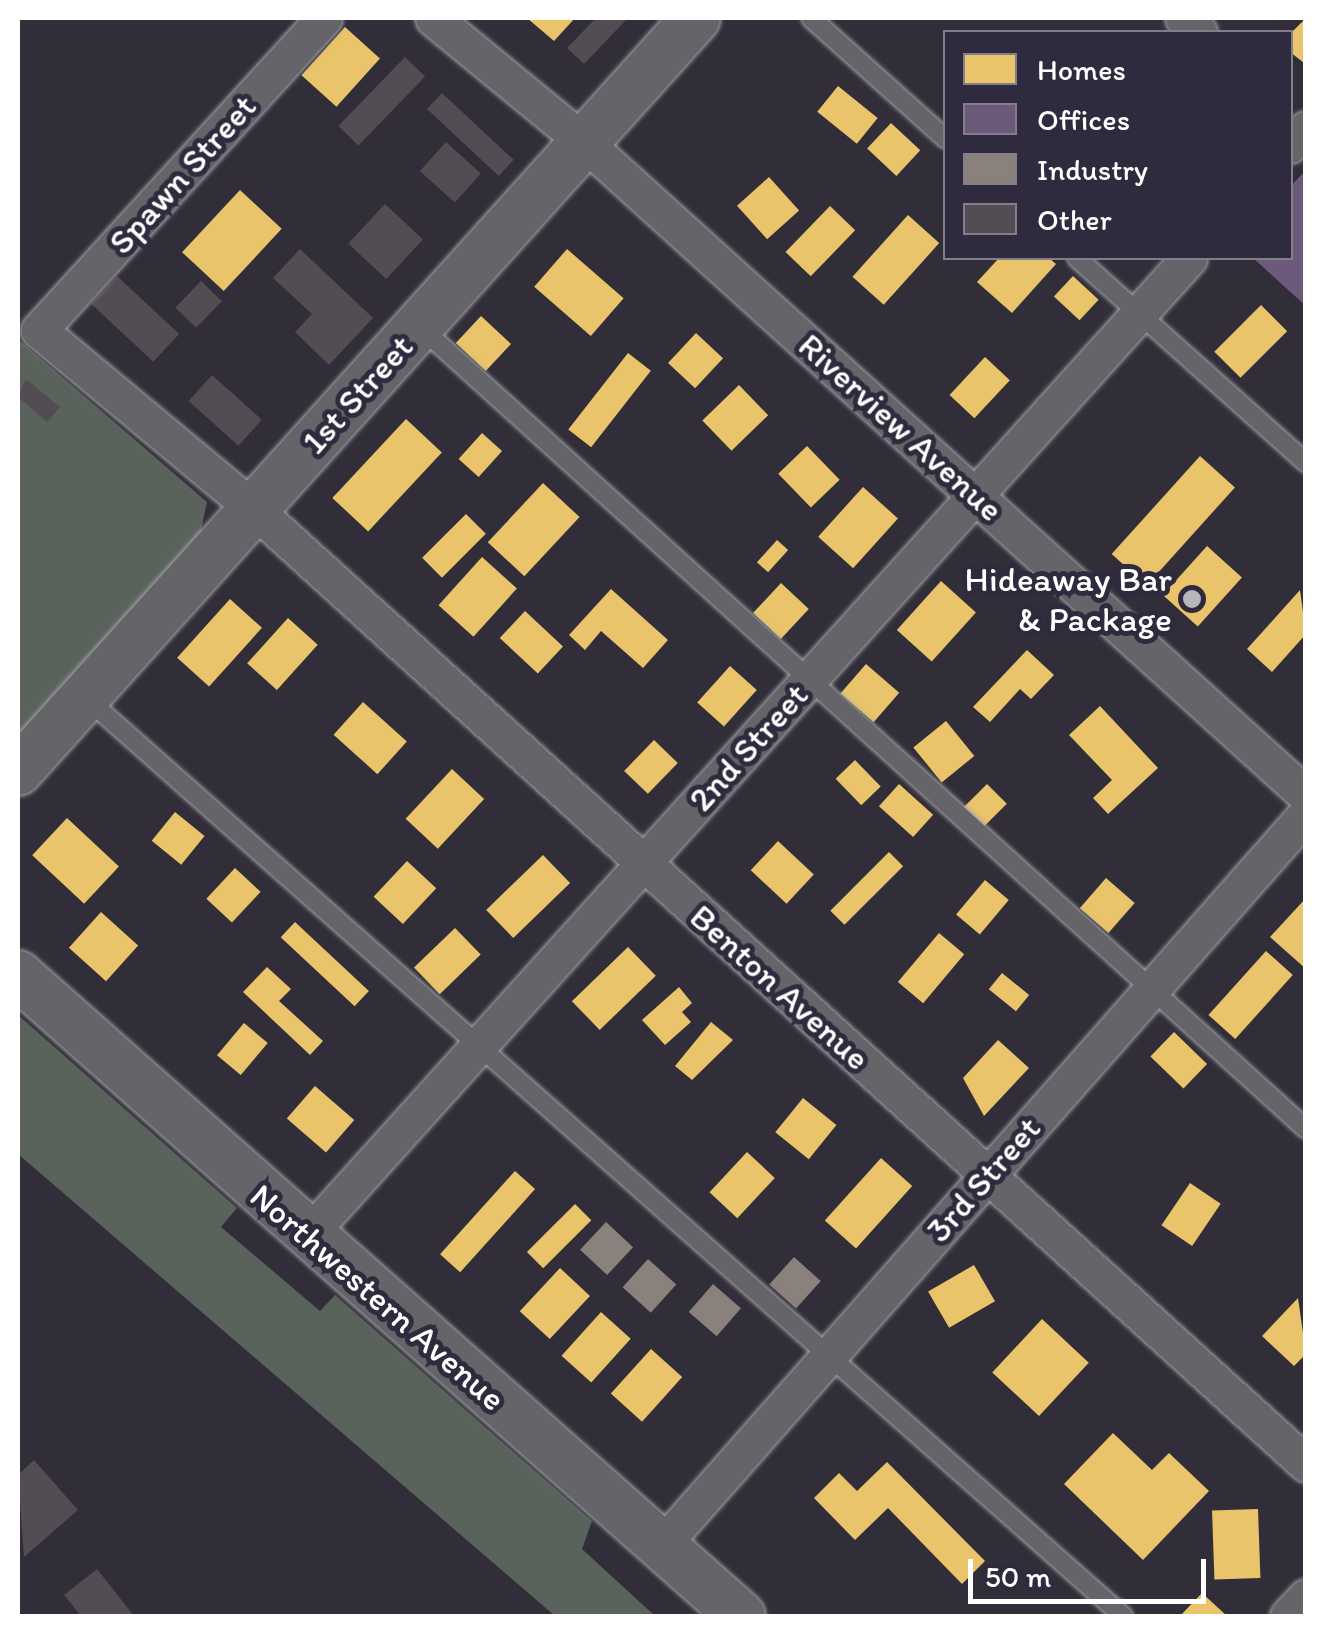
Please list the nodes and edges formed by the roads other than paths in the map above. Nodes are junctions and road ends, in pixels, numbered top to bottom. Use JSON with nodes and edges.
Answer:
{"nodes":[{"id":1,"x":324,"y":18,"type":"edge"},
{"id":2,"x":434,"y":18,"type":"edge"},
{"id":3,"x":696,"y":18,"type":"edge"},
{"id":4,"x":811,"y":18,"type":"edge"},
{"id":5,"x":943,"y":136,"type":"edge"},
{"id":6,"x":584,"y":142,"type":"junction"},
{"id":7,"x":1079,"y":260,"type":"edge"},
{"id":8,"x":1187,"y":260,"type":"edge"},
{"id":9,"x":1139,"y":313,"type":"junction"},
{"id":10,"x":419,"y":326,"type":"junction"},
{"id":11,"x":39,"y":330,"type":"joint"},
{"id":12,"x":1306,"y":463,"type":"edge"},
{"id":13,"x":976,"y":494,"type":"junction"},
{"id":14,"x":254,"y":509,"type":"junction"},
{"id":15,"x":811,"y":677,"type":"junction"},
{"id":16,"x":84,"y":697,"type":"junction"},
{"id":17,"x":18,"y":771,"type":"edge"},
{"id":18,"x":1306,"y":794,"type":"edge"},
{"id":19,"x":1306,"y":814,"type":"edge"},
{"id":20,"x":644,"y":863,"type":"junction"},
{"id":21,"x":18,"y":975,"type":"edge"},
{"id":22,"x":1147,"y":992,"type":"junction"},
{"id":23,"x":482,"y":1042,"type":"junction"},
{"id":24,"x":1306,"y":1129,"type":"edge"},
{"id":25,"x":986,"y":1174,"type":"junction"},
{"id":26,"x":306,"y":1236,"type":"junction"},
{"id":27,"x":832,"y":1357,"type":"junction"},
{"id":28,"x":1306,"y":1464,"type":"edge"},
{"id":29,"x":662,"y":1545,"type":"junction"},
{"id":30,"x":1306,"y":1597,"type":"edge"},
{"id":31,"x":741,"y":1616,"type":"edge"},
{"id":32,"x":1123,"y":1616,"type":"edge"},
{"id":33,"x":1288,"y":1616,"type":"edge"}],
"edges":[{"from":1,"to":11,"type":"street","name":"Spawn Street"},
{"from":2,"to":6,"type":"street","name":"Riverview Avenue"},
{"from":3,"to":6,"type":"street","name":"1st Street"},
{"from":4,"to":5,"type":"lane"},
{"from":6,"to":10,"type":"street","name":"1st Street"},
{"from":6,"to":13,"type":"street","name":"Riverview Avenue"},
{"from":7,"to":9,"type":"lane"},
{"from":8,"to":9,"type":"street","name":"2nd Street"},
{"from":9,"to":12,"type":"lane"},
{"from":9,"to":13,"type":"street","name":"2nd Street"},
{"from":10,"to":14,"type":"street","name":"1st Street"},
{"from":10,"to":15,"type":"lane"},
{"from":11,"to":14,"type":"street","name":"Benton Avenue"},
{"from":13,"to":15,"type":"street","name":"2nd Street"},
{"from":13,"to":18,"type":"street","name":"Riverview Avenue"},
{"from":14,"to":16,"type":"street","name":"1st Street"},
{"from":14,"to":20,"type":"street","name":"Benton Avenue"},
{"from":15,"to":20,"type":"street","name":"2nd Street"},
{"from":15,"to":22,"type":"lane"},
{"from":16,"to":17,"type":"street","name":"1st Street"},
{"from":16,"to":23,"type":"lane"},
{"from":19,"to":22,"type":"street","name":"3rd Street"},
{"from":20,"to":23,"type":"street","name":"2nd Street"},
{"from":20,"to":25,"type":"street","name":"Benton Avenue"},
{"from":21,"to":26,"type":"street","name":"Northwestern Avenue"},
{"from":22,"to":24,"type":"lane"},
{"from":22,"to":25,"type":"street","name":"3rd Street"},
{"from":23,"to":26,"type":"street","name":"2nd Street"},
{"from":23,"to":27,"type":"lane"},
{"from":25,"to":27,"type":"street","name":"3rd Street"},
{"from":25,"to":28,"type":"street","name":"Benton Avenue"},
{"from":26,"to":29,"type":"street","name":"Northwestern Avenue"},
{"from":27,"to":29,"type":"street","name":"3rd Street"},
{"from":27,"to":32,"type":"lane"},
{"from":29,"to":31,"type":"street","name":"Northwestern Avenue"},
{"from":30,"to":33,"type":"street"}]}
